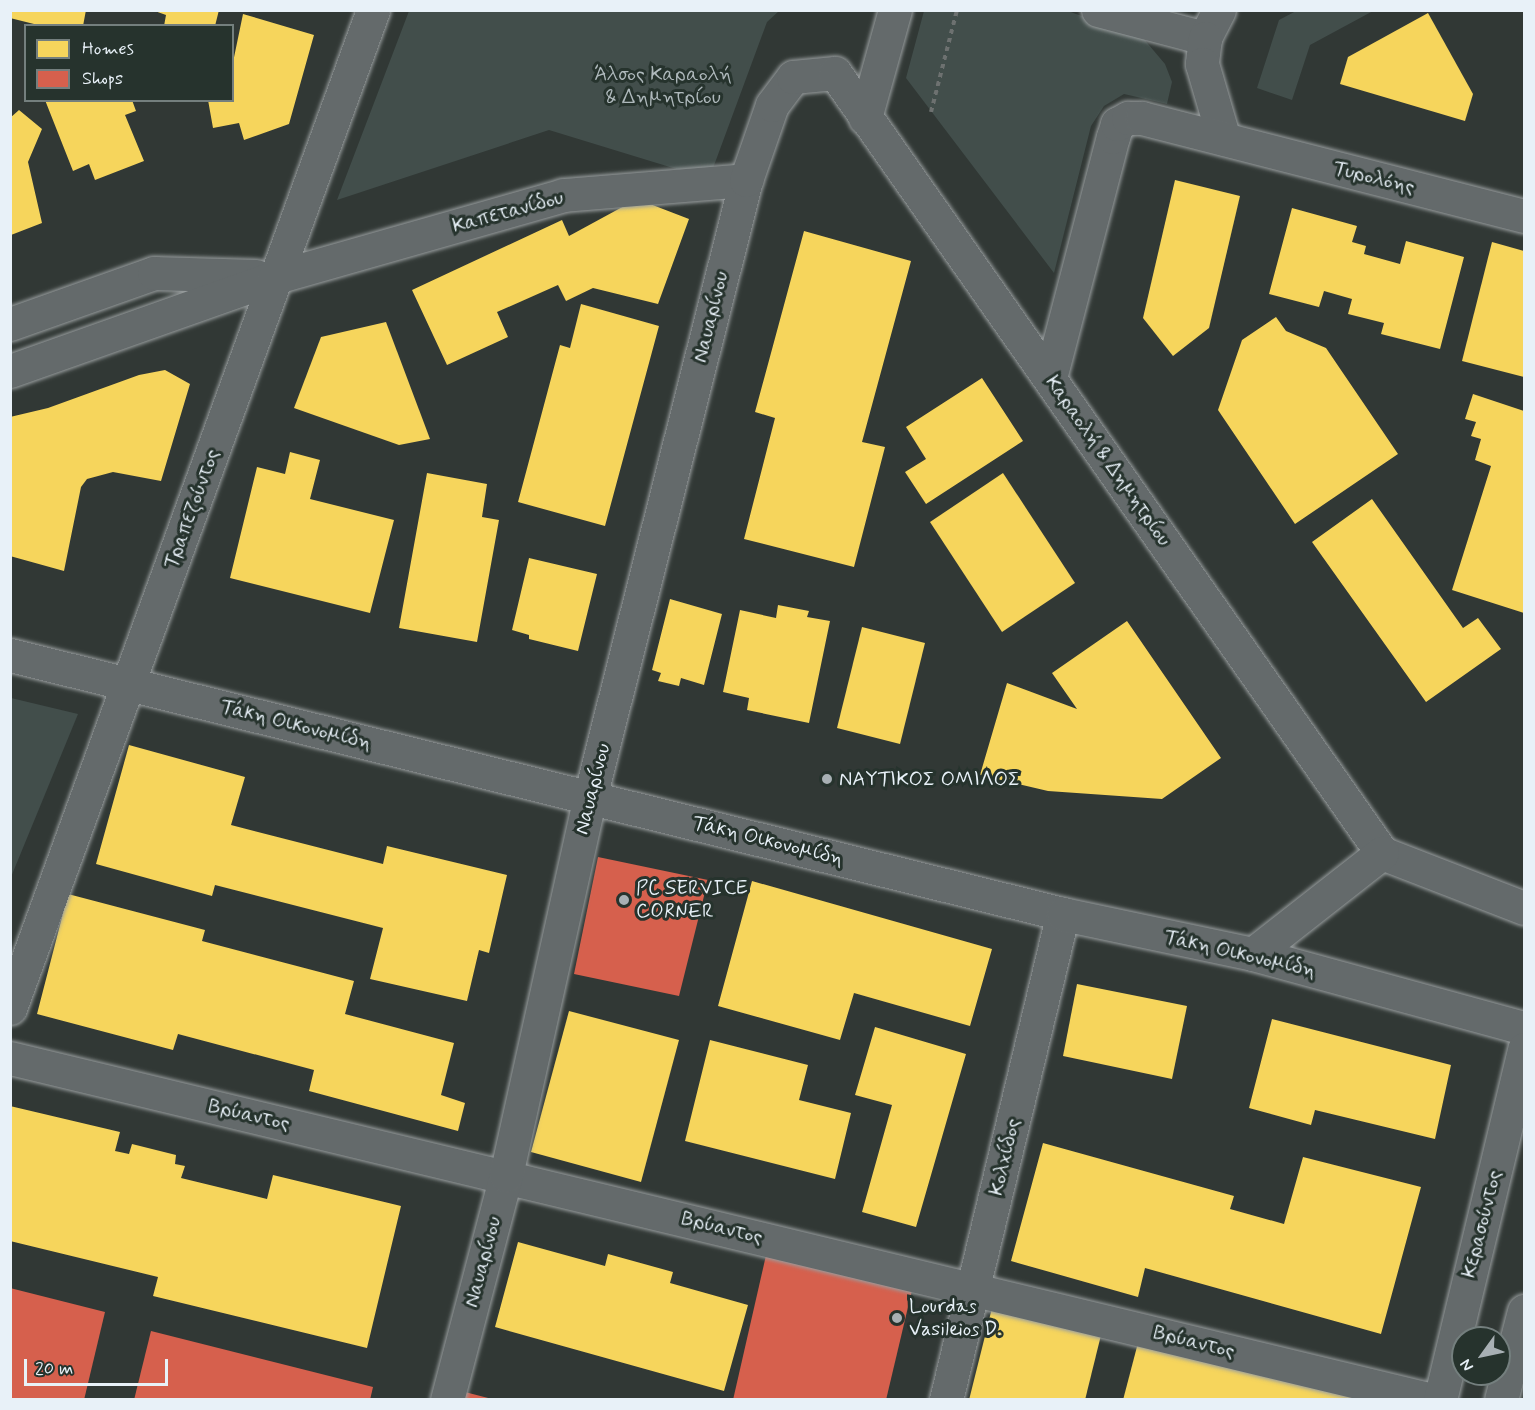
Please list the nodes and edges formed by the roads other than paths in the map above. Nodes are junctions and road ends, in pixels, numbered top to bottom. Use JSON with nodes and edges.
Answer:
{"nodes":[{"id":1,"x":373,"y":10,"type":"edge"},
{"id":2,"x":895,"y":10,"type":"edge"},
{"id":3,"x":1098,"y":10,"type":"edge"},
{"id":4,"x":1212,"y":25,"type":"edge"},
{"id":5,"x":865,"y":118,"type":"junction"},
{"id":6,"x":1224,"y":139,"type":"junction"},
{"id":7,"x":746,"y":180,"type":"junction"},
{"id":8,"x":1524,"y":216,"type":"edge"},
{"id":9,"x":276,"y":277,"type":"junction"},
{"id":10,"x":10,"y":324,"type":"edge"},
{"id":11,"x":10,"y":371,"type":"edge"},
{"id":12,"x":1050,"y":378,"type":"junction"},
{"id":13,"x":10,"y":655,"type":"edge"},
{"id":14,"x":129,"y":684,"type":"junction"},
{"id":15,"x":590,"y":797,"type":"junction"},
{"id":16,"x":1382,"y":853,"type":"junction"},
{"id":17,"x":1524,"y":908,"type":"edge"},
{"id":18,"x":1063,"y":915,"type":"junction"},
{"id":19,"x":1253,"y":954,"type":"junction"},
{"id":20,"x":10,"y":1008,"type":"edge"},
{"id":21,"x":1524,"y":1028,"type":"edge"},
{"id":22,"x":1524,"y":1049,"type":"edge"},
{"id":23,"x":10,"y":1058,"type":"edge"},
{"id":24,"x":506,"y":1175,"type":"junction"},
{"id":25,"x":974,"y":1289,"type":"junction"},
{"id":26,"x":1524,"y":1311,"type":"edge"},
{"id":27,"x":447,"y":1400,"type":"edge"},
{"id":28,"x":946,"y":1400,"type":"edge"},
{"id":29,"x":1432,"y":1400,"type":"edge"},
{"id":30,"x":1440,"y":1400,"type":"edge"},
{"id":31,"x":1501,"y":1400,"type":"edge"}],
"edges":[{"from":1,"to":9,"type":"street","name":"Τραπεζούντος"},
{"from":2,"to":5,"type":"street"},
{"from":3,"to":4,"type":"street"},
{"from":4,"to":6,"type":"street"},
{"from":5,"to":7,"type":"street","name":"Καραολή & Δημητρίου"},
{"from":5,"to":12,"type":"street","name":"Καραολή & Δημητρίου"},
{"from":6,"to":8,"type":"street","name":"Τυρολόης"},
{"from":6,"to":12,"type":"street","name":"Τυρολόης"},
{"from":7,"to":9,"type":"street","name":"Καπετανίδου"},
{"from":7,"to":15,"type":"street","name":"Ναυαρίνου"},
{"from":9,"to":10,"type":"street","name":"Καπετανίδου"},
{"from":9,"to":11,"type":"street","name":"Καπετανίδου"},
{"from":9,"to":14,"type":"street","name":"Τραπεζούντος"},
{"from":12,"to":16,"type":"street","name":"Καραολή & Δημητρίου"},
{"from":13,"to":14,"type":"street","name":"Τάκη Οικονομίδη"},
{"from":14,"to":15,"type":"street","name":"Τάκη Οικονομίδη"},
{"from":14,"to":20,"type":"street","name":"Τραπεζούντος"},
{"from":15,"to":18,"type":"street","name":"Τάκη Οικονομίδη"},
{"from":15,"to":24,"type":"street","name":"Ναυαρίνου"},
{"from":16,"to":17,"type":"street"},
{"from":16,"to":19,"type":"street"},
{"from":18,"to":19,"type":"street","name":"Τάκη Οικονομίδη"},
{"from":18,"to":25,"type":"street","name":"Κολχίδος"},
{"from":19,"to":21,"type":"street","name":"Τάκη Οικονομίδη"},
{"from":22,"to":30,"type":"street","name":"Κερασούντος"},
{"from":23,"to":24,"type":"street","name":"Βρύαντος"},
{"from":24,"to":25,"type":"street","name":"Βρύαντος"},
{"from":24,"to":27,"type":"street","name":"Ναυαρίνου"},
{"from":25,"to":28,"type":"street","name":"Κολχίδος"},
{"from":25,"to":29,"type":"street","name":"Βρύαντος"},
{"from":26,"to":31,"type":"street"}]}
